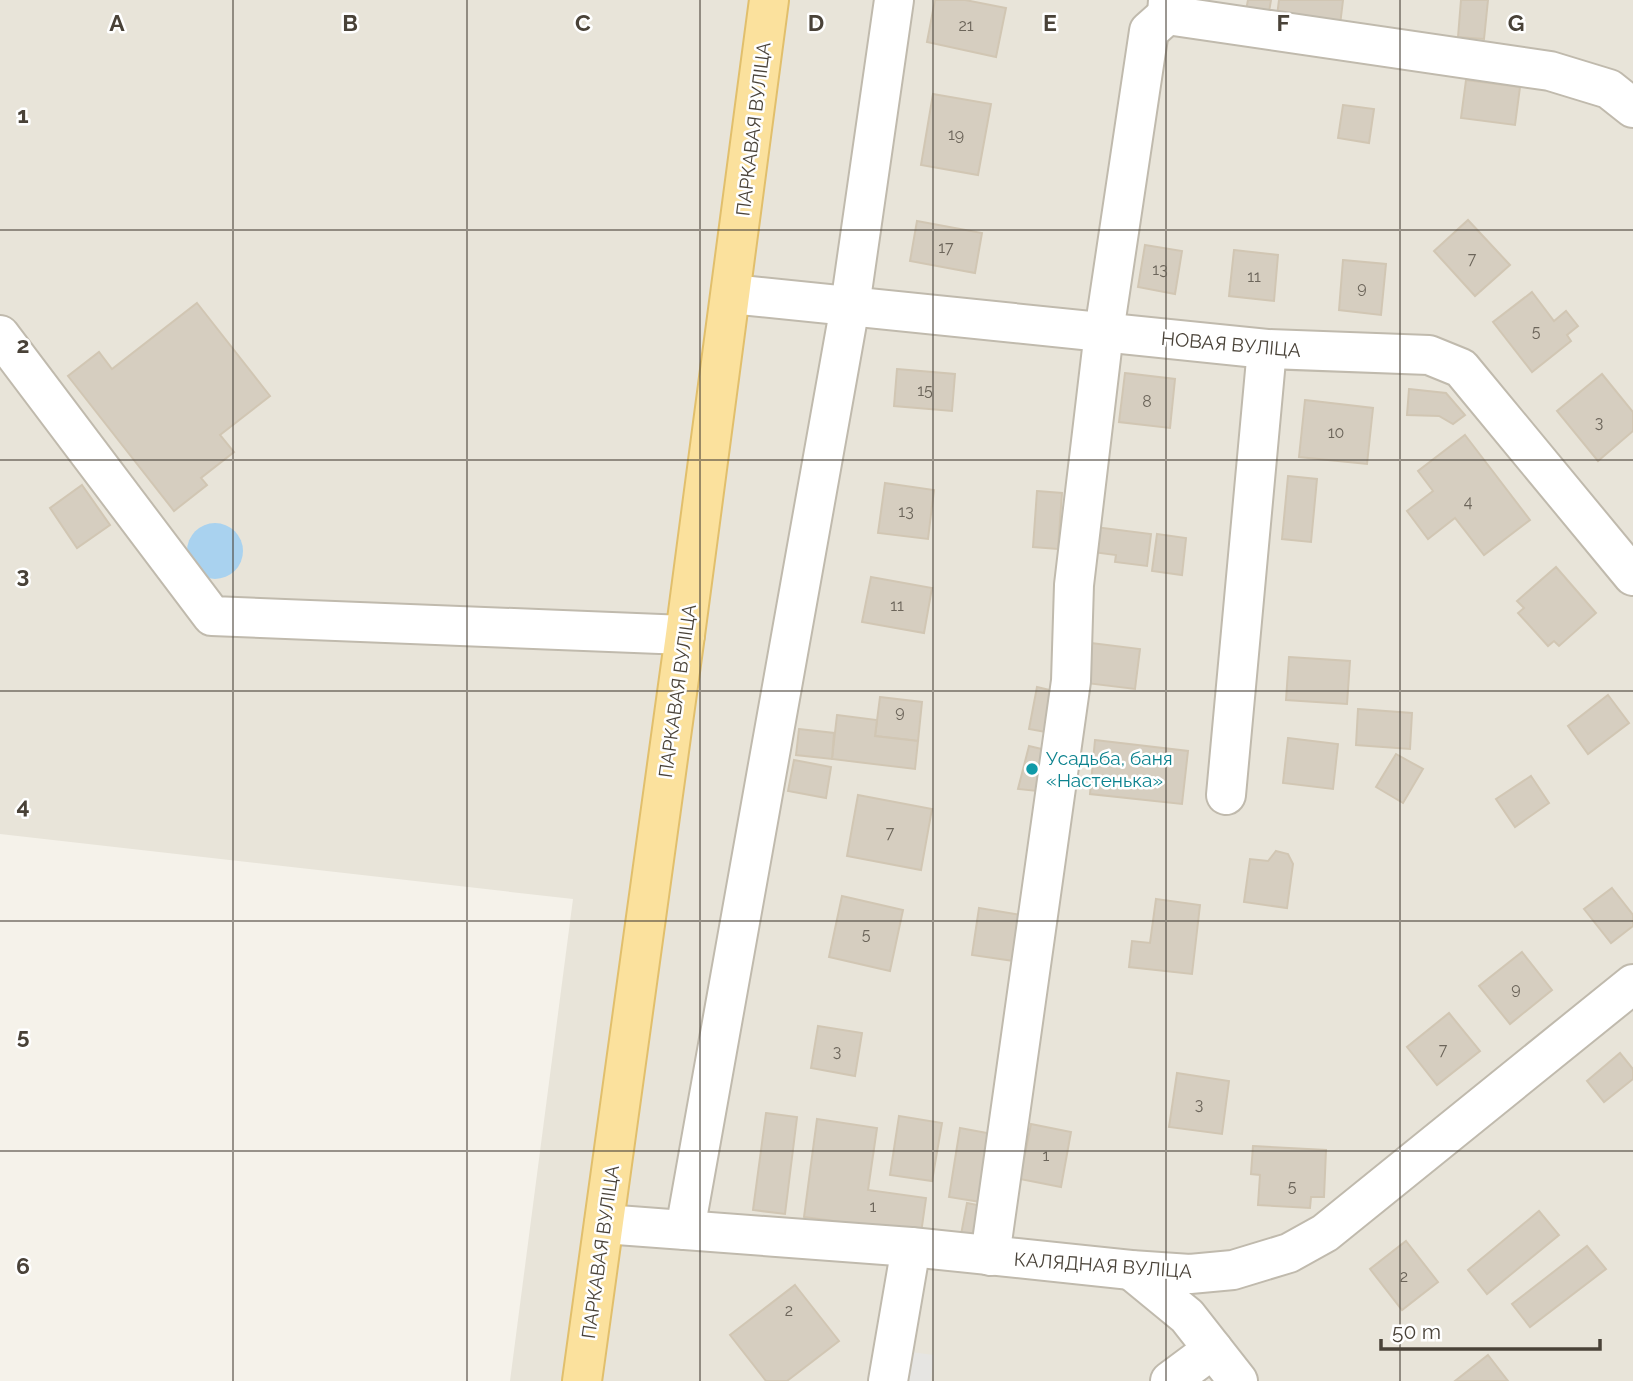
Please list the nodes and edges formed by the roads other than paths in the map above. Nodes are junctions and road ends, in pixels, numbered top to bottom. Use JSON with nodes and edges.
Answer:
{"nodes":[{"id":1,"x":769,"y":0,"type":"edge"},
{"id":2,"x":894,"y":0,"type":"edge"},
{"id":3,"x":1168,"y":7,"type":"edge"},
{"id":4,"x":1633,"y":108,"type":"edge"},
{"id":5,"x":731,"y":294,"type":"junction"},
{"id":6,"x":850,"y":306,"type":"junction"},
{"id":7,"x":1104,"y":332,"type":"junction"},
{"id":8,"x":0,"y":335,"type":"edge"},
{"id":9,"x":1267,"y":348,"type":"junction"},
{"id":10,"x":1633,"y":576,"type":"edge"},
{"id":11,"x":685,"y":635,"type":"junction"},
{"id":12,"x":1226,"y":795,"type":"dead end"},
{"id":13,"x":1633,"y":984,"type":"edge"},
{"id":14,"x":604,"y":1224,"type":"junction"},
{"id":15,"x":685,"y":1230,"type":"junction"},
{"id":16,"x":911,"y":1247,"type":"junction"},
{"id":17,"x":990,"y":1256,"type":"junction"},
{"id":18,"x":1233,"y":1269,"type":"junction"},
{"id":19,"x":1130,"y":1270,"type":"junction"},
{"id":20,"x":1187,"y":1316,"type":"junction"},
{"id":21,"x":1213,"y":1349,"type":"junction"},
{"id":22,"x":582,"y":1381,"type":"edge"},
{"id":23,"x":888,"y":1381,"type":"edge"},
{"id":24,"x":1170,"y":1381,"type":"edge"},
{"id":25,"x":1238,"y":1381,"type":"edge"}],
"edges":[{"from":1,"to":5,"type":"main road","name":"ПАРКАВАЯ ВУЛІЦА"},
{"from":2,"to":6,"type":"street"},
{"from":3,"to":4,"type":"street"},
{"from":3,"to":7,"type":"street"},
{"from":5,"to":6,"type":"street","name":"НОВАЯ ВУЛІЦА"},
{"from":5,"to":11,"type":"main road","name":"ПАРКАВАЯ ВУЛІЦА"},
{"from":6,"to":7,"type":"street","name":"НОВАЯ ВУЛІЦА"},
{"from":6,"to":15,"type":"street"},
{"from":7,"to":9,"type":"street","name":"НОВАЯ ВУЛІЦА"},
{"from":7,"to":17,"type":"street"},
{"from":8,"to":11,"type":"street"},
{"from":9,"to":10,"type":"street","name":"НОВАЯ ВУЛІЦА"},
{"from":9,"to":12,"type":"street"},
{"from":11,"to":14,"type":"main road","name":"ПАРКАВАЯ ВУЛІЦА"},
{"from":13,"to":18,"type":"street","name":"КАЛЯДНАЯ ВУЛІЦА"},
{"from":14,"to":15,"type":"street","name":"КАЛЯДНАЯ ВУЛІЦА"},
{"from":14,"to":22,"type":"main road","name":"ПАРКАВАЯ ВУЛІЦА"},
{"from":15,"to":16,"type":"street","name":"КАЛЯДНАЯ ВУЛІЦА"},
{"from":16,"to":17,"type":"street","name":"КАЛЯДНАЯ ВУЛІЦА"},
{"from":16,"to":23,"type":"street"},
{"from":17,"to":19,"type":"street","name":"КАЛЯДНАЯ ВУЛІЦА"},
{"from":18,"to":19,"type":"street","name":"КАЛЯДНАЯ ВУЛІЦА"},
{"from":18,"to":20,"type":"street"},
{"from":19,"to":20,"type":"street"},
{"from":20,"to":21,"type":"street"},
{"from":21,"to":24,"type":"street"},
{"from":21,"to":25,"type":"street"}]}
